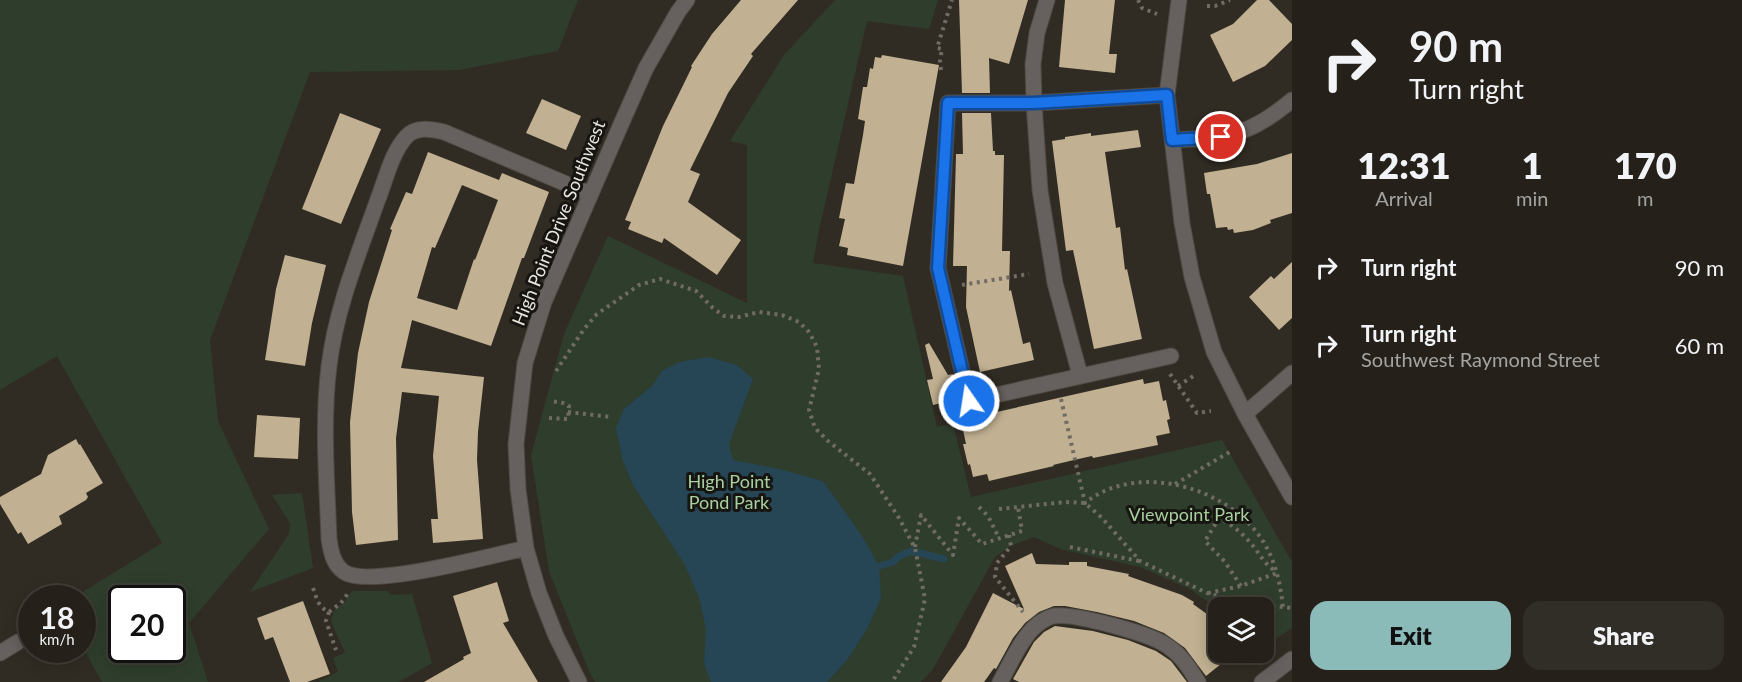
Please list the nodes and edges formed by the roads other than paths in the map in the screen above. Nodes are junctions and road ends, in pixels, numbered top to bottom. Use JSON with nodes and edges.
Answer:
{"nodes":[{"id":1,"x":687,"y":0,"type":"edge"},
{"id":2,"x":1047,"y":0,"type":"edge"},
{"id":3,"x":1179,"y":0,"type":"edge"},
{"id":4,"x":1167,"y":95,"type":"junction"},
{"id":5,"x":1292,"y":100,"type":"edge"},
{"id":6,"x":1034,"y":103,"type":"junction"},
{"id":7,"x":1172,"y":140,"type":"junction"},
{"id":8,"x":590,"y":194,"type":"junction"},
{"id":9,"x":1171,"y":356,"type":"dead end"},
{"id":10,"x":1292,"y":373,"type":"edge"},
{"id":11,"x":1080,"y":375,"type":"junction"},
{"id":12,"x":1245,"y":414,"type":"junction"},
{"id":13,"x":1292,"y":497,"type":"edge"},
{"id":14,"x":526,"y":548,"type":"junction"},
{"id":15,"x":18,"y":642,"type":"dead end"},
{"id":16,"x":0,"y":653,"type":"edge"},
{"id":17,"x":1292,"y":659,"type":"edge"},
{"id":18,"x":579,"y":682,"type":"edge"},
{"id":19,"x":1000,"y":682,"type":"edge"},
{"id":20,"x":1198,"y":682,"type":"edge"},
{"id":21,"x":1262,"y":682,"type":"edge"}],
"edges":[{"from":1,"to":8,"type":"street","name":"High Point Drive Southwest"},
{"from":2,"to":6,"type":"street"},
{"from":3,"to":4,"type":"street"},
{"from":4,"to":6,"type":"street"},
{"from":4,"to":7,"type":"street"},
{"from":5,"to":7,"type":"street"},
{"from":6,"to":11,"type":"street"},
{"from":6,"to":11,"type":"street"},
{"from":7,"to":12,"type":"street"},
{"from":8,"to":14,"type":"street","name":"High Point Drive Southwest"},
{"from":8,"to":14,"type":"street"},
{"from":9,"to":11,"type":"street"},
{"from":10,"to":12,"type":"street"},
{"from":12,"to":13,"type":"street"},
{"from":14,"to":18,"type":"street","name":"High Point Drive Southwest"},
{"from":15,"to":16,"type":"street"},
{"from":17,"to":21,"type":"street"},
{"from":19,"to":20,"type":"street"}]}
